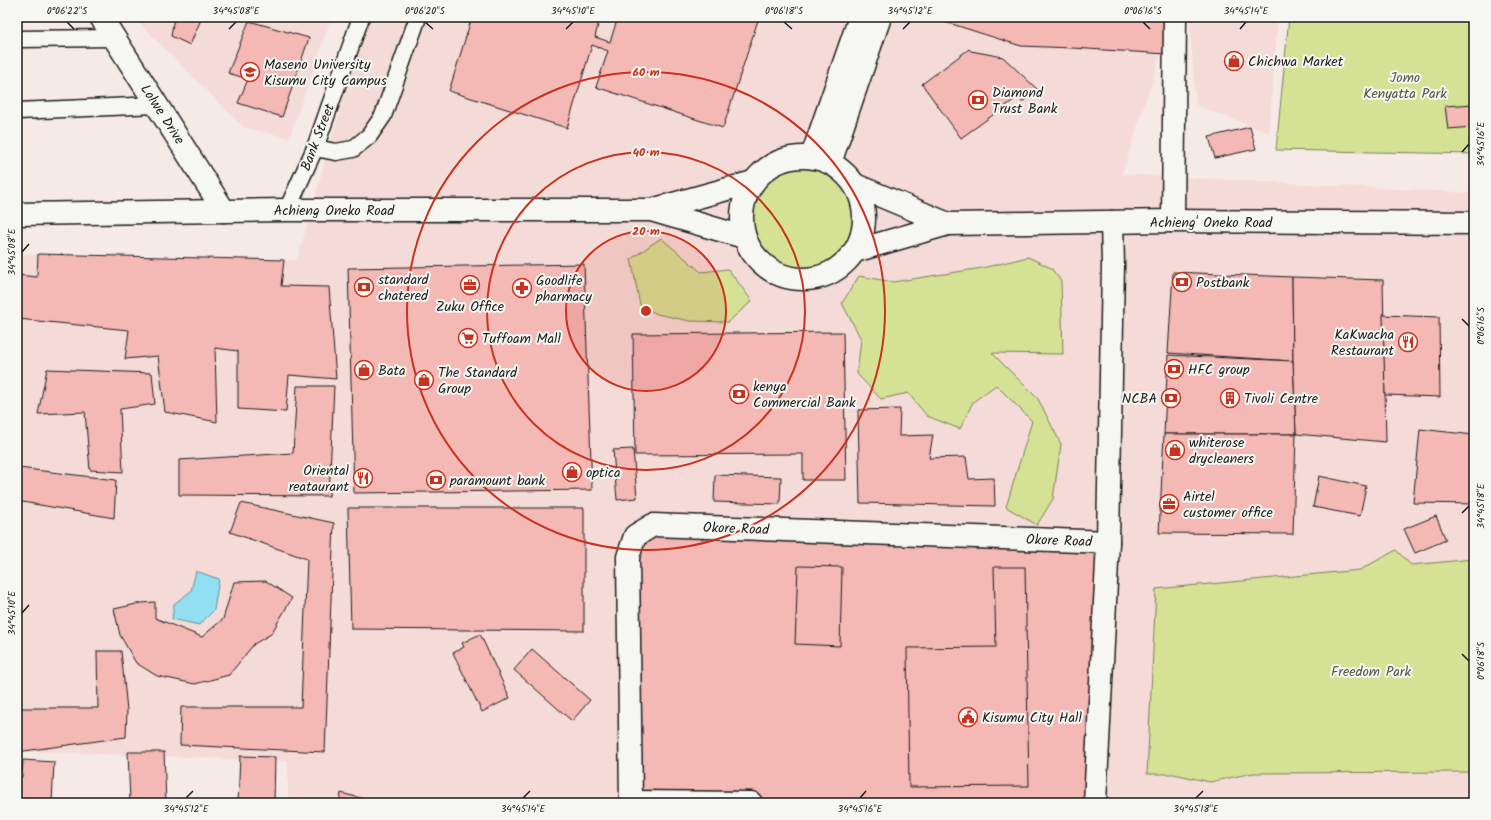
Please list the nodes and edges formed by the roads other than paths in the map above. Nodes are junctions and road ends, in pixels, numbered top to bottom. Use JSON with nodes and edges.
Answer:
{"nodes":[{"id":1,"x":101,"y":17,"type":"edge"},
{"id":2,"x":361,"y":17,"type":"edge"},
{"id":3,"x":418,"y":17,"type":"edge"},
{"id":4,"x":860,"y":17,"type":"edge"},
{"id":5,"x":880,"y":17,"type":"edge"},
{"id":6,"x":1175,"y":17,"type":"edge"},
{"id":7,"x":114,"y":38,"type":"junction"},
{"id":8,"x":17,"y":39,"type":"edge"},
{"id":9,"x":157,"y":105,"type":"junction"},
{"id":10,"x":17,"y":111,"type":"edge"},
{"id":11,"x":315,"y":148,"type":"junction"},
{"id":12,"x":821,"y":159,"type":"junction"},
{"id":13,"x":753,"y":182,"type":"junction"},
{"id":14,"x":855,"y":185,"type":"junction"},
{"id":15,"x":287,"y":210,"type":"junction"},
{"id":16,"x":651,"y":210,"type":"junction"},
{"id":17,"x":224,"y":212,"type":"junction"},
{"id":18,"x":17,"y":214,"type":"edge"},
{"id":19,"x":1172,"y":221,"type":"junction"},
{"id":20,"x":1112,"y":222,"type":"junction"},
{"id":21,"x":1474,"y":223,"type":"edge"},
{"id":22,"x":948,"y":224,"type":"junction"},
{"id":23,"x":744,"y":237,"type":"junction"},
{"id":24,"x":855,"y":251,"type":"junction"},
{"id":25,"x":1108,"y":542,"type":"junction"},
{"id":26,"x":631,"y":802,"type":"edge"},
{"id":27,"x":752,"y":803,"type":"edge"},
{"id":28,"x":1095,"y":803,"type":"edge"}],
"edges":[{"from":1,"to":7,"type":"main road","name":"Lolwe Drive"},
{"from":2,"to":11,"type":"lane","name":"Bank Street"},
{"from":3,"to":11,"type":"lane"},
{"from":4,"to":12,"type":"main road"},
{"from":5,"to":12,"type":"main road"},
{"from":6,"to":19,"type":"main road"},
{"from":7,"to":8,"type":"lane"},
{"from":7,"to":9,"type":"main road","name":"Lolwe Drive"},
{"from":9,"to":10,"type":"lane"},
{"from":9,"to":17,"type":"main road","name":"Lolwe Drive"},
{"from":11,"to":15,"type":"lane","name":"Bank Street"},
{"from":12,"to":13,"type":"main road"},
{"from":12,"to":14,"type":"main road"},
{"from":13,"to":16,"type":"main road","name":"Achieng Oneko Road"},
{"from":13,"to":23,"type":"main road"},
{"from":14,"to":22,"type":"main road","name":"Achieng' Oneko Road"},
{"from":14,"to":24,"type":"main road"},
{"from":15,"to":16,"type":"main road","name":"Achieng Oneko Road"},
{"from":15,"to":17,"type":"main road","name":"Achieng Oneko Road"},
{"from":16,"to":23,"type":"main road","name":"Achieng Oneko Road"},
{"from":17,"to":18,"type":"main road","name":"Achieng Oneko Road"},
{"from":19,"to":20,"type":"main road","name":"Achieng' Oneko Road"},
{"from":19,"to":21,"type":"main road","name":"Achieng' Oneko Road"},
{"from":20,"to":22,"type":"main road","name":"Achieng' Oneko Road"},
{"from":20,"to":25,"type":"main road"},
{"from":22,"to":24,"type":"main road","name":"Achieng' Oneko Road"},
{"from":23,"to":24,"type":"main road"},
{"from":25,"to":26,"type":"main road","name":"Okore Road"},
{"from":25,"to":28,"type":"main road"},
{"from":26,"to":27,"type":"main road"}]}
